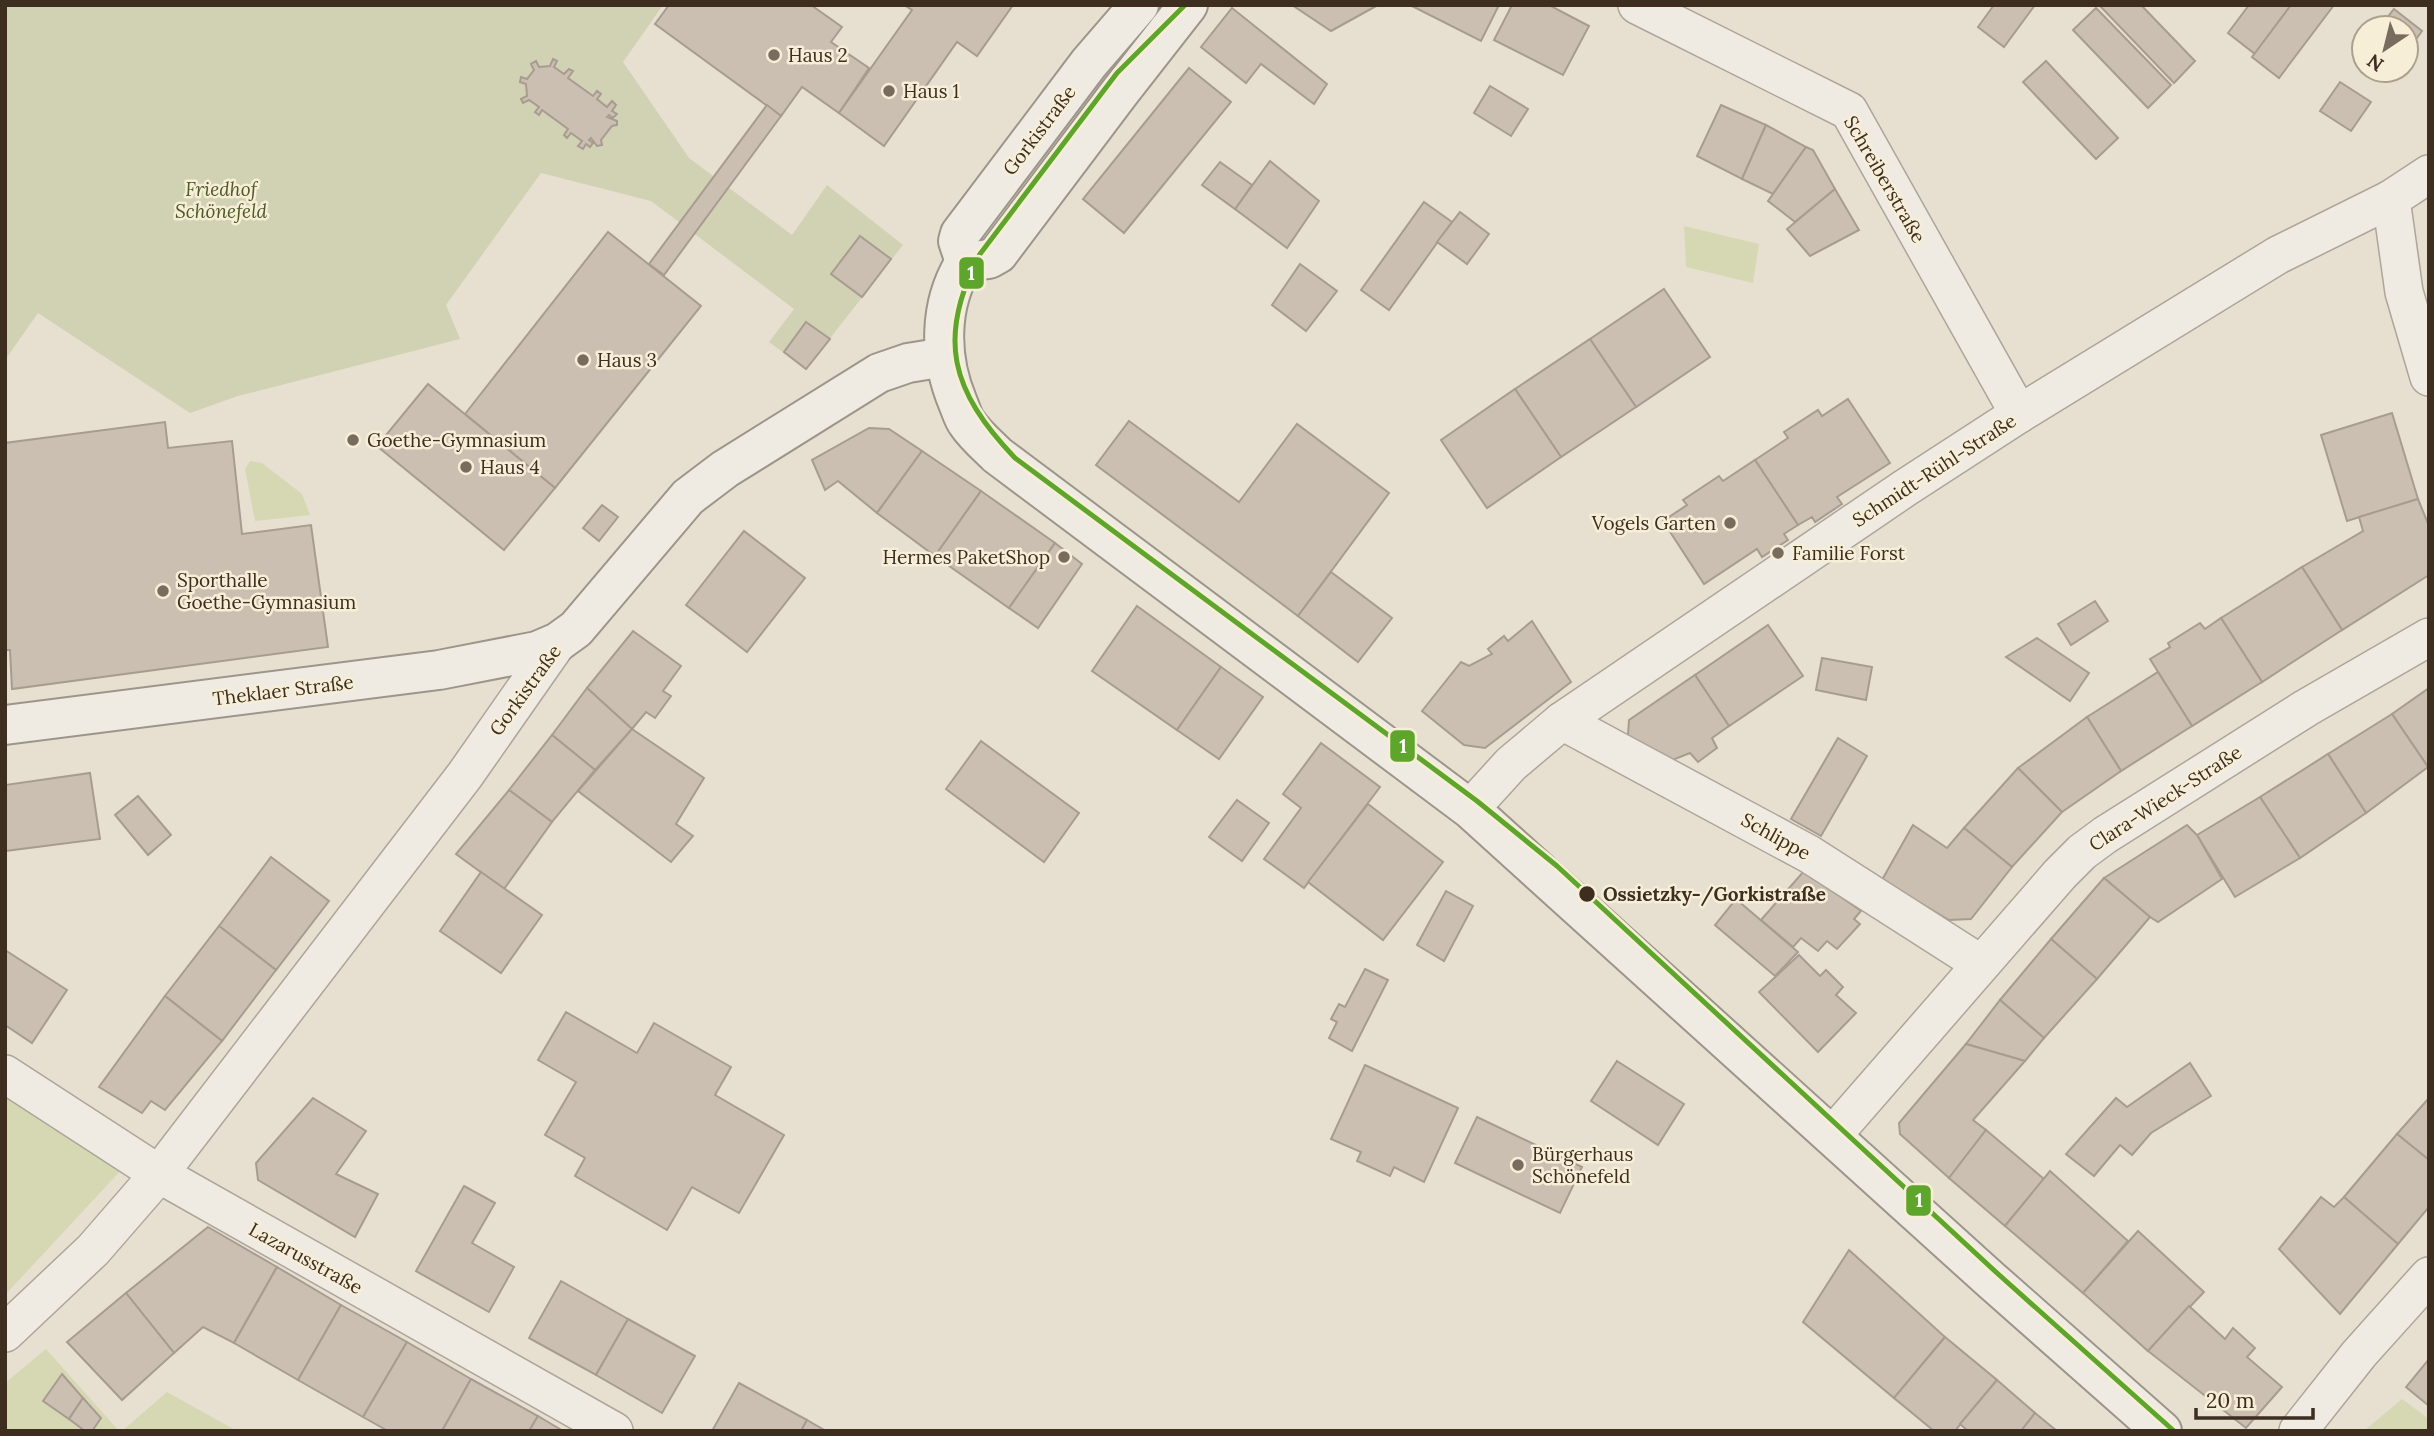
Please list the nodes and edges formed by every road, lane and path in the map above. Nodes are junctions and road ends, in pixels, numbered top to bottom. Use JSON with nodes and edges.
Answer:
{"nodes":[{"id":1,"x":1139,"y":5,"type":"edge"},
{"id":2,"x":1188,"y":5,"type":"edge"},
{"id":3,"x":1637,"y":5,"type":"edge"},
{"id":4,"x":2429,"y":174,"type":"edge"},
{"id":5,"x":2390,"y":199,"type":"junction"},
{"id":6,"x":965,"y":262,"type":"junction"},
{"id":7,"x":945,"y":358,"type":"junction"},
{"id":8,"x":2429,"y":377,"type":"edge"},
{"id":9,"x":2019,"y":414,"type":"junction"},
{"id":10,"x":2429,"y":637,"type":"edge"},
{"id":11,"x":558,"y":642,"type":"junction"},
{"id":12,"x":1562,"y":721,"type":"junction"},
{"id":13,"x":5,"y":725,"type":"edge"},
{"id":14,"x":1470,"y":809,"type":"junction"},
{"id":15,"x":1981,"y":964,"type":"junction"},
{"id":16,"x":5,"y":1074,"type":"edge"},
{"id":17,"x":1832,"y":1136,"type":"junction"},
{"id":18,"x":159,"y":1174,"type":"junction"},
{"id":19,"x":2429,"y":1276,"type":"edge"},
{"id":20,"x":5,"y":1333,"type":"edge"},
{"id":21,"x":614,"y":1431,"type":"edge"},
{"id":22,"x":2162,"y":1431,"type":"edge"},
{"id":23,"x":2298,"y":1431,"type":"edge"}],
"edges":[{"from":1,"to":6,"type":"main road","name":"Gorkistraße"},
{"from":2,"to":6,"type":"main road"},
{"from":3,"to":9,"type":"street","name":"Schreiberstraße"},
{"from":4,"to":5,"type":"street","name":"Schmidt-Rühl-Straße"},
{"from":5,"to":8,"type":"street"},
{"from":5,"to":9,"type":"street","name":"Schmidt-Rühl-Straße"},
{"from":6,"to":7,"type":"main road","name":"Gorkistraße"},
{"from":7,"to":11,"type":"main road","name":"Gorkistraße"},
{"from":7,"to":14,"type":"main road"},
{"from":9,"to":12,"type":"street","name":"Schmidt-Rühl-Straße"},
{"from":10,"to":15,"type":"street","name":"Clara-Wieck-Straße"},
{"from":11,"to":13,"type":"main road","name":"Theklaer Straße"},
{"from":11,"to":18,"type":"street","name":"Gorkistraße"},
{"from":12,"to":14,"type":"street","name":"Schmidt-Rühl-Straße"},
{"from":12,"to":15,"type":"street","name":"Schlippe"},
{"from":14,"to":17,"type":"main road"},
{"from":15,"to":17,"type":"street","name":"Clara-Wieck-Straße"},
{"from":16,"to":18,"type":"street","name":"Lazarusstraße"},
{"from":17,"to":22,"type":"main road"},
{"from":18,"to":20,"type":"street","name":"Gorkistraße"},
{"from":18,"to":21,"type":"street","name":"Lazarusstraße"},
{"from":19,"to":23,"type":"street"}]}
